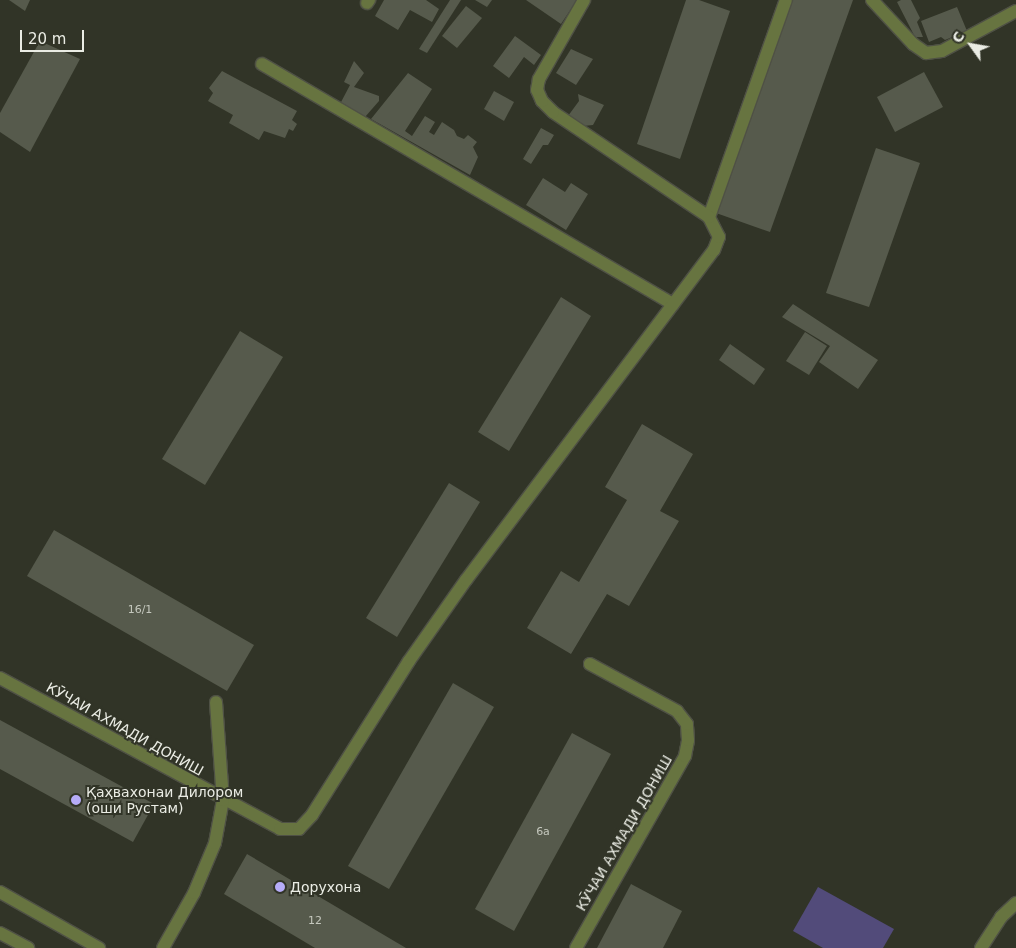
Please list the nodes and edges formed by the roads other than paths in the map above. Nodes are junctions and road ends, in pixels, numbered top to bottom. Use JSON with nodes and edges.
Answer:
{"nodes":[{"id":1,"x":584,"y":0,"type":"edge"},
{"id":2,"x":786,"y":0,"type":"edge"},
{"id":3,"x":872,"y":0,"type":"edge"},
{"id":4,"x":1016,"y":11,"type":"edge"},
{"id":5,"x":262,"y":64,"type":"dead end"},
{"id":6,"x":709,"y":217,"type":"junction"},
{"id":7,"x":673,"y":304,"type":"junction"},
{"id":8,"x":590,"y":664,"type":"dead end"},
{"id":9,"x":0,"y":678,"type":"edge"},
{"id":10,"x":216,"y":702,"type":"dead end"},
{"id":11,"x":223,"y":800,"type":"junction"},
{"id":12,"x":0,"y":892,"type":"edge"},
{"id":13,"x":1016,"y":903,"type":"edge"},
{"id":14,"x":0,"y":933,"type":"edge"},
{"id":15,"x":28,"y":948,"type":"edge"},
{"id":16,"x":99,"y":948,"type":"edge"},
{"id":17,"x":163,"y":948,"type":"edge"},
{"id":18,"x":576,"y":948,"type":"edge"},
{"id":19,"x":981,"y":948,"type":"edge"}],
"edges":[{"from":1,"to":6,"type":"street"},
{"from":2,"to":6,"type":"street"},
{"from":3,"to":4,"type":"street"},
{"from":5,"to":7,"type":"street"},
{"from":6,"to":7,"type":"street"},
{"from":7,"to":11,"type":"street","name":"КӮЧАИ АХМАДИ ДОНИШ"},
{"from":8,"to":18,"type":"street","name":"КӮЧАИ АХМАДИ ДОНИШ"},
{"from":9,"to":11,"type":"street","name":"КӮЧАИ АХМАДИ ДОНИШ"},
{"from":10,"to":11,"type":"street"},
{"from":11,"to":17,"type":"street"},
{"from":12,"to":16,"type":"street"},
{"from":13,"to":19,"type":"street"},
{"from":14,"to":15,"type":"street"}]}
